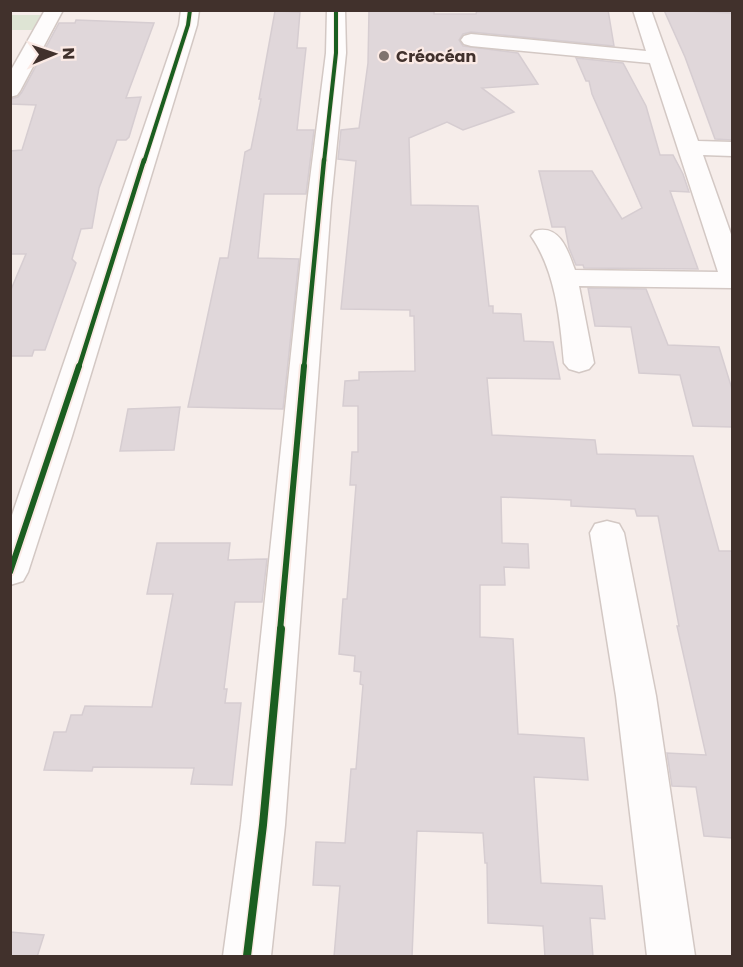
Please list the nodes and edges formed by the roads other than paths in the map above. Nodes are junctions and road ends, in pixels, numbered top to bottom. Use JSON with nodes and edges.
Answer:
{"nodes":[{"id":1,"x":54,"y":10,"type":"edge"},
{"id":2,"x":190,"y":10,"type":"edge"},
{"id":3,"x":336,"y":10,"type":"edge"},
{"id":4,"x":642,"y":10,"type":"edge"},
{"id":5,"x":471,"y":40,"type":"dead end"},
{"id":6,"x":657,"y":58,"type":"junction"},
{"id":7,"x":10,"y":91,"type":"edge"},
{"id":8,"x":689,"y":148,"type":"junction"},
{"id":9,"x":732,"y":148,"type":"edge"},
{"id":10,"x":544,"y":236,"type":"dead end"},
{"id":11,"x":732,"y":273,"type":"edge"},
{"id":12,"x":564,"y":278,"type":"junction"},
{"id":13,"x":732,"y":280,"type":"edge"},
{"id":14,"x":579,"y":363,"type":"dead end"},
{"id":15,"x":607,"y":533,"type":"dead end"},
{"id":16,"x":10,"y":572,"type":"edge"},
{"id":17,"x":247,"y":957,"type":"edge"},
{"id":18,"x":671,"y":957,"type":"edge"}],
"edges":[{"from":1,"to":7,"type":"street"},
{"from":2,"to":16,"type":"street"},
{"from":3,"to":17,"type":"street"},
{"from":4,"to":6,"type":"street"},
{"from":5,"to":6,"type":"street"},
{"from":6,"to":8,"type":"street"},
{"from":8,"to":9,"type":"street"},
{"from":8,"to":11,"type":"street"},
{"from":10,"to":12,"type":"street"},
{"from":12,"to":13,"type":"street"},
{"from":12,"to":14,"type":"street"},
{"from":15,"to":18,"type":"street"}]}
